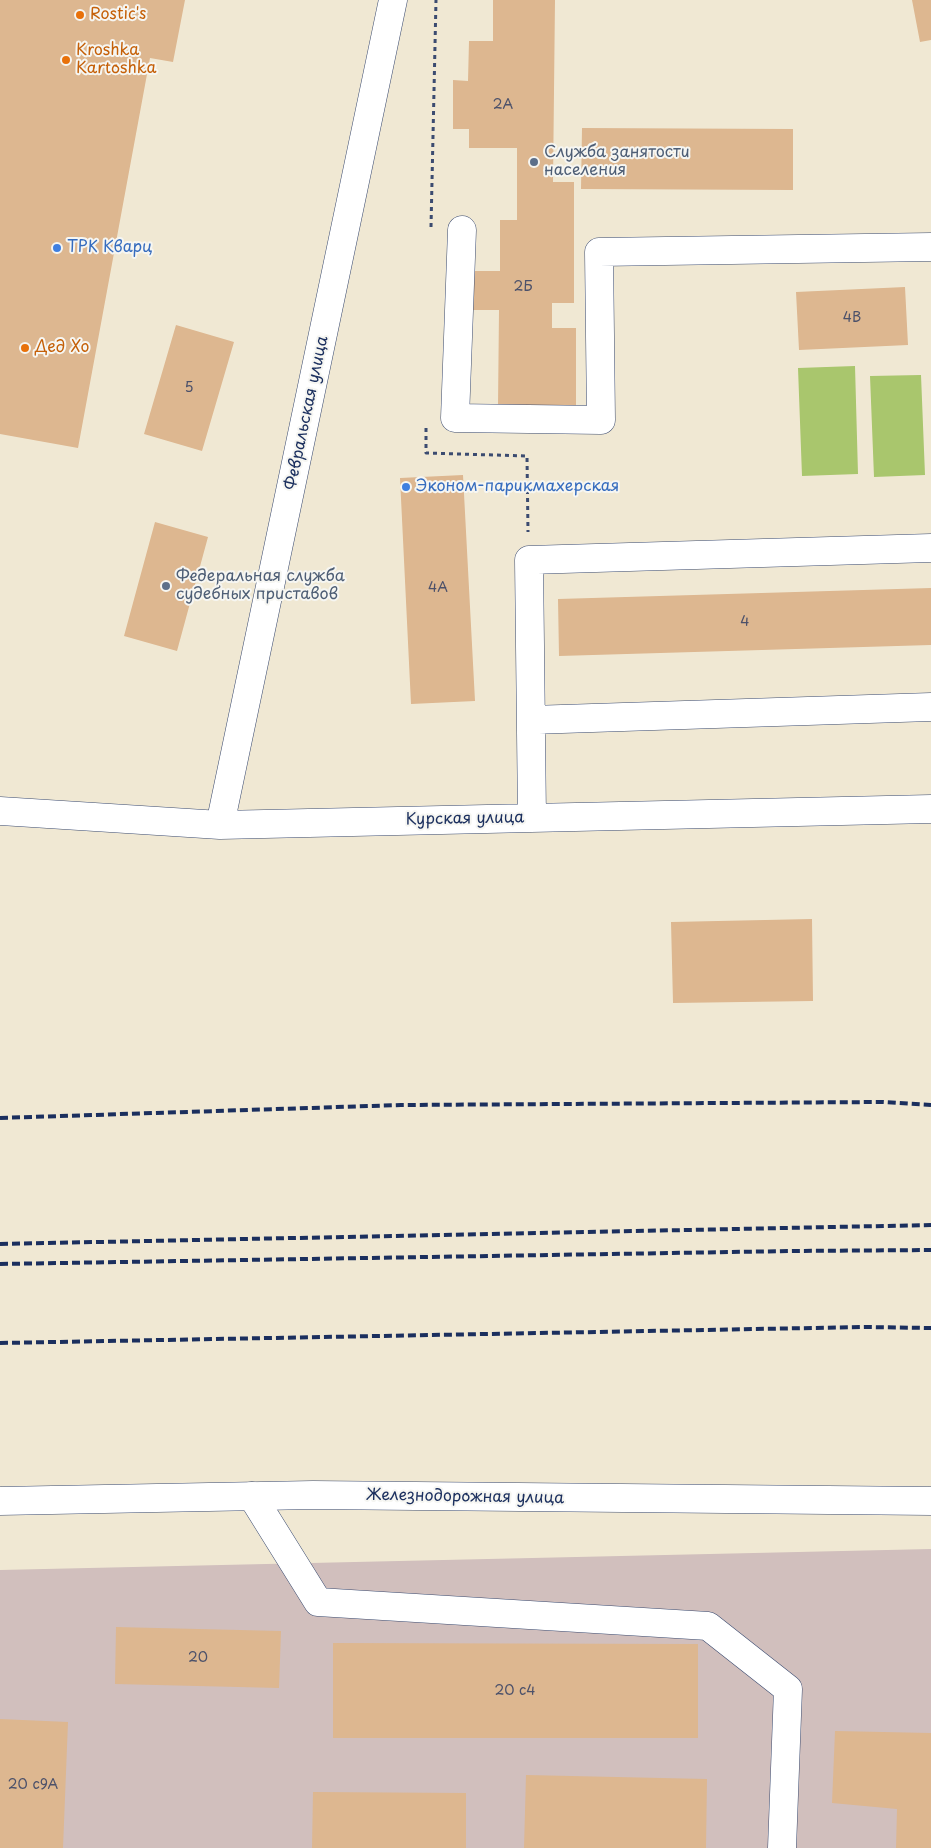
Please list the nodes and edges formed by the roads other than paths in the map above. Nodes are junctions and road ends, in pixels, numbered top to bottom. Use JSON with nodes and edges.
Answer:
{"nodes":[{"id":1,"x":393,"y":0,"type":"edge"},
{"id":2,"x":462,"y":230,"type":"dead end"},
{"id":3,"x":931,"y":247,"type":"edge"},
{"id":4,"x":931,"y":548,"type":"edge"},
{"id":5,"x":931,"y":707,"type":"edge"},
{"id":6,"x":531,"y":720,"type":"junction"},
{"id":7,"x":931,"y":809,"type":"edge"},
{"id":8,"x":0,"y":811,"type":"edge"},
{"id":9,"x":532,"y":818,"type":"junction"},
{"id":10,"x":220,"y":825,"type":"junction"},
{"id":11,"x":252,"y":1496,"type":"junction"},
{"id":12,"x":0,"y":1501,"type":"edge"},
{"id":13,"x":931,"y":1501,"type":"edge"},
{"id":14,"x":782,"y":1848,"type":"edge"}],
"edges":[{"from":1,"to":10,"type":"street","name":"Февральская улица"},
{"from":2,"to":3,"type":"street"},
{"from":4,"to":6,"type":"street"},
{"from":5,"to":6,"type":"street"},
{"from":6,"to":9,"type":"street"},
{"from":7,"to":9,"type":"street","name":"Курская улица"},
{"from":8,"to":10,"type":"street","name":"Курская улица"},
{"from":9,"to":10,"type":"street","name":"Курская улица"},
{"from":11,"to":12,"type":"street","name":"Железнодорожная улица"},
{"from":11,"to":13,"type":"street","name":"Железнодорожная улица"},
{"from":11,"to":14,"type":"street"}]}
